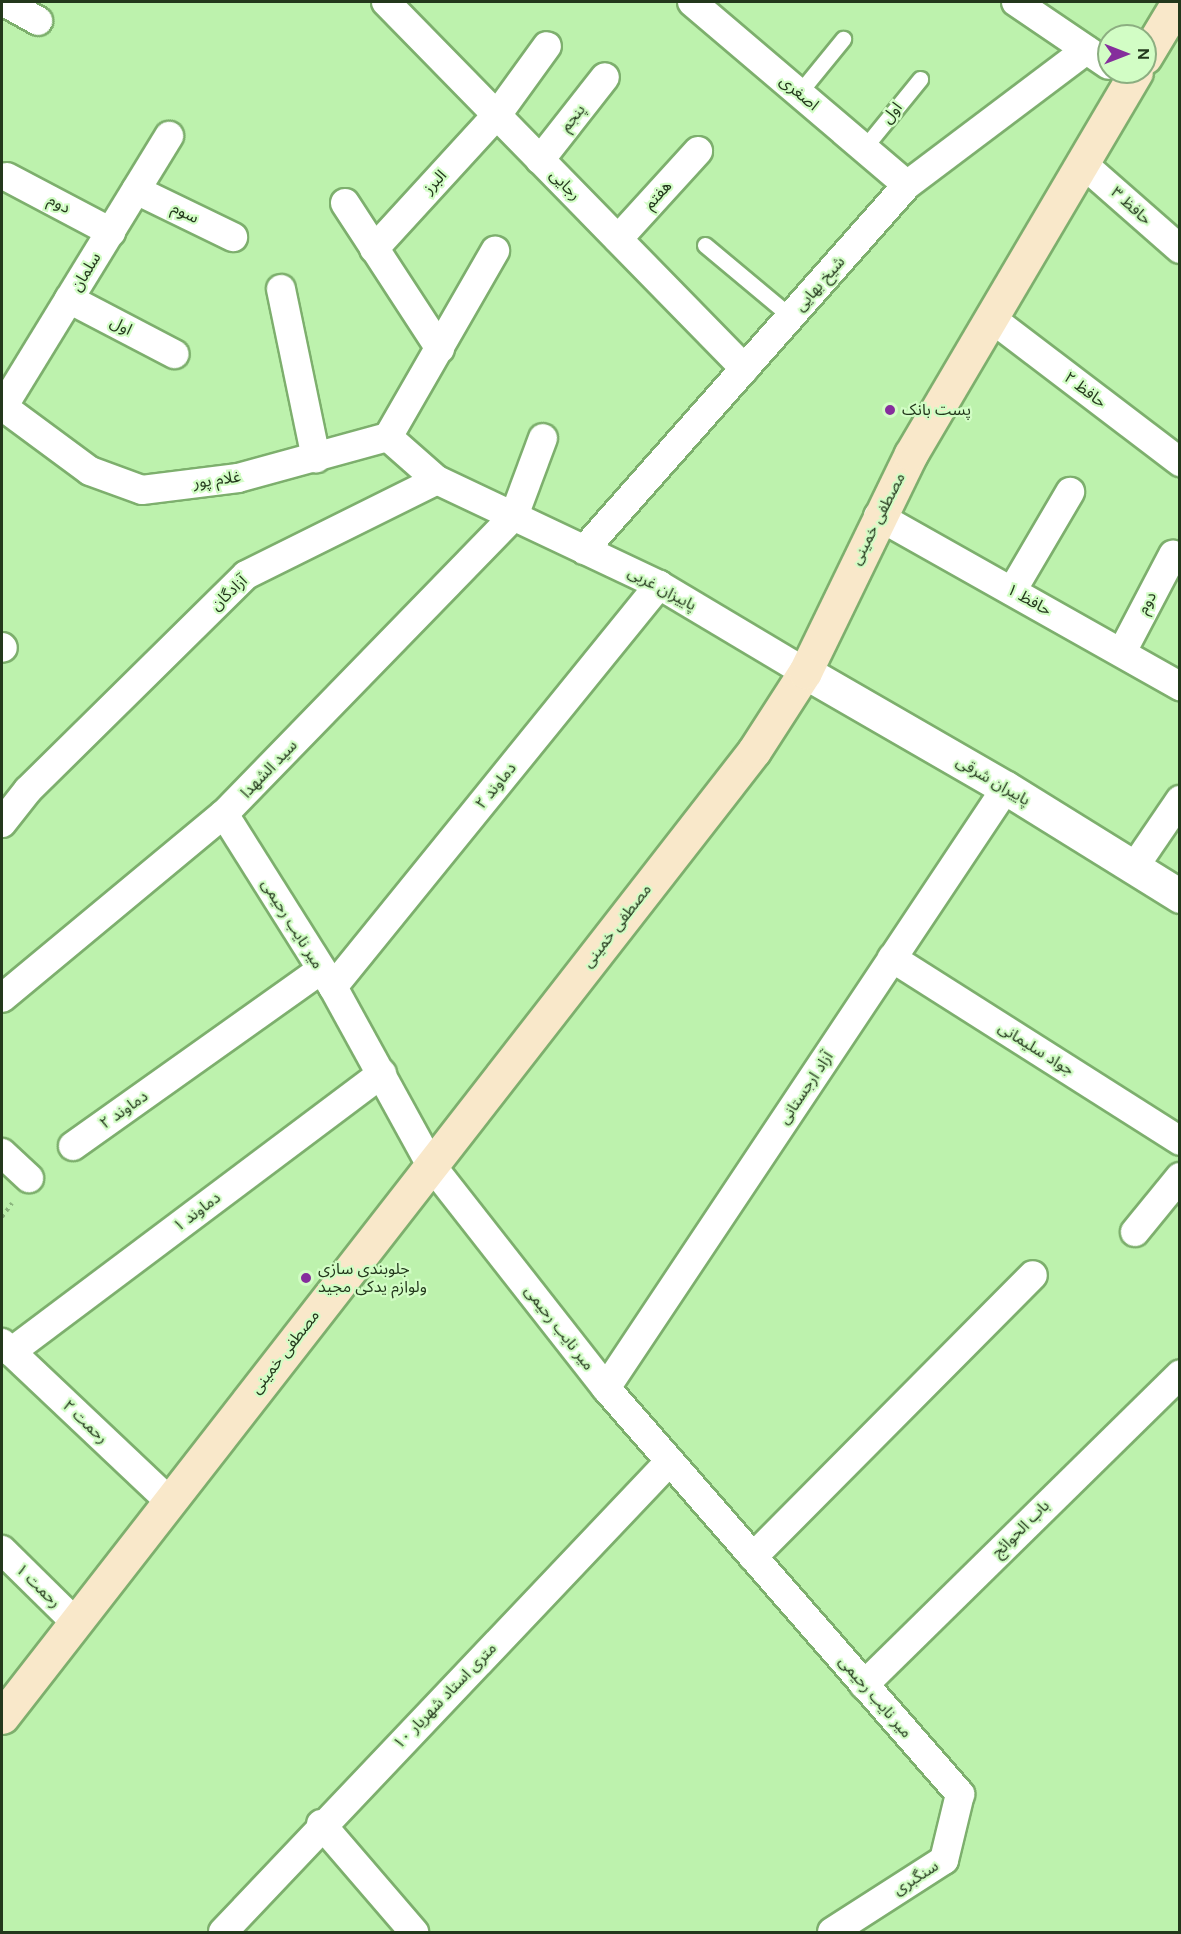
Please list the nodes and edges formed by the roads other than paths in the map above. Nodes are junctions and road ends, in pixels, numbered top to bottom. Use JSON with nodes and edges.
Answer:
{"nodes":[{"id":1,"x":4,"y":2,"type":"edge"},
{"id":2,"x":386,"y":2,"type":"edge"},
{"id":3,"x":692,"y":2,"type":"edge"},
{"id":4,"x":1016,"y":2,"type":"edge"},
{"id":5,"x":1176,"y":4,"type":"edge"},
{"id":6,"x":38,"y":21,"type":"dead end"},
{"id":7,"x":1157,"y":25,"type":"edge"},
{"id":8,"x":843,"y":39,"type":"dead end"},
{"id":9,"x":547,"y":46,"type":"dead end"},
{"id":10,"x":1097,"y":51,"type":"edge"},
{"id":11,"x":605,"y":77,"type":"dead end"},
{"id":12,"x":920,"y":79,"type":"dead end"},
{"id":13,"x":1097,"y":79,"type":"edge"},
{"id":14,"x":1114,"y":84,"type":"edge"},
{"id":15,"x":799,"y":93,"type":"junction"},
{"id":16,"x":497,"y":115,"type":"junction"},
{"id":17,"x":169,"y":136,"type":"dead end"},
{"id":18,"x":864,"y":148,"type":"junction"},
{"id":19,"x":698,"y":151,"type":"dead end"},
{"id":20,"x":540,"y":159,"type":"junction"},
{"id":21,"x":1082,"y":163,"type":"junction"},
{"id":22,"x":7,"y":177,"type":"dead end"},
{"id":23,"x":908,"y":185,"type":"junction"},
{"id":24,"x":136,"y":190,"type":"junction"},
{"id":25,"x":345,"y":203,"type":"dead end"},
{"id":26,"x":111,"y":232,"type":"junction"},
{"id":27,"x":233,"y":237,"type":"dead end"},
{"id":28,"x":618,"y":239,"type":"junction"},
{"id":29,"x":705,"y":245,"type":"dead end"},
{"id":30,"x":374,"y":249,"type":"junction"},
{"id":31,"x":1179,"y":249,"type":"edge"},
{"id":32,"x":495,"y":251,"type":"dead end"},
{"id":33,"x":281,"y":289,"type":"dead end"},
{"id":34,"x":69,"y":299,"type":"junction"},
{"id":35,"x":791,"y":317,"type":"junction"},
{"id":36,"x":991,"y":318,"type":"junction"},
{"id":37,"x":440,"y":349,"type":"junction"},
{"id":38,"x":174,"y":354,"type":"dead end"},
{"id":39,"x":745,"y":369,"type":"junction"},
{"id":40,"x":2,"y":406,"type":"edge"},
{"id":41,"x":388,"y":437,"type":"junction"},
{"id":42,"x":543,"y":438,"type":"dead end"},
{"id":43,"x":316,"y":458,"type":"junction"},
{"id":44,"x":1179,"y":462,"type":"edge"},
{"id":45,"x":437,"y":480,"type":"junction"},
{"id":46,"x":1070,"y":492,"type":"dead end"},
{"id":47,"x":514,"y":516,"type":"junction"},
{"id":48,"x":878,"y":516,"type":"junction"},
{"id":49,"x":585,"y":550,"type":"junction"},
{"id":50,"x":1173,"y":555,"type":"dead end"},
{"id":51,"x":659,"y":585,"type":"junction"},
{"id":52,"x":1012,"y":591,"type":"junction"},
{"id":53,"x":1122,"y":652,"type":"junction"},
{"id":54,"x":805,"y":672,"type":"junction"},
{"id":55,"x":1179,"y":686,"type":"edge"},
{"id":56,"x":1005,"y":788,"type":"junction"},
{"id":57,"x":1179,"y":800,"type":"edge"},
{"id":58,"x":224,"y":814,"type":"junction"},
{"id":59,"x":2,"y":823,"type":"edge"},
{"id":60,"x":1135,"y":866,"type":"junction"},
{"id":61,"x":1179,"y":896,"type":"edge"},
{"id":62,"x":892,"y":958,"type":"junction"},
{"id":63,"x":327,"y":979,"type":"junction"},
{"id":64,"x":2,"y":998,"type":"edge"},
{"id":65,"x":382,"y":1073,"type":"junction"},
{"id":66,"x":1179,"y":1141,"type":"edge"},
{"id":67,"x":73,"y":1146,"type":"dead end"},
{"id":68,"x":2,"y":1153,"type":"edge"},
{"id":69,"x":431,"y":1165,"type":"junction"},
{"id":70,"x":1179,"y":1177,"type":"edge"},
{"id":71,"x":29,"y":1178,"type":"dead end"},
{"id":72,"x":1135,"y":1232,"type":"dead end"},
{"id":73,"x":1033,"y":1275,"type":"dead end"},
{"id":74,"x":6,"y":1348,"type":"edge"},
{"id":75,"x":1179,"y":1374,"type":"edge"},
{"id":76,"x":606,"y":1388,"type":"junction"},
{"id":77,"x":670,"y":1461,"type":"junction"},
{"id":78,"x":169,"y":1501,"type":"junction"},
{"id":79,"x":2,"y":1550,"type":"edge"},
{"id":80,"x":753,"y":1557,"type":"junction"},
{"id":81,"x":75,"y":1622,"type":"junction"},
{"id":82,"x":864,"y":1684,"type":"junction"},
{"id":83,"x":2,"y":1717,"type":"edge"},
{"id":84,"x":960,"y":1794,"type":"joint"},
{"id":85,"x":321,"y":1824,"type":"junction"},
{"id":86,"x":223,"y":1932,"type":"edge"},
{"id":87,"x":414,"y":1932,"type":"edge"},
{"id":88,"x":832,"y":1932,"type":"edge"}],
"edges":[{"from":1,"to":6,"type":"street"},
{"from":2,"to":16,"type":"street","name":"رجایی"},
{"from":3,"to":15,"type":"street","name":"اصغری"},
{"from":4,"to":10,"type":"street"},
{"from":5,"to":7,"type":"main road","name":"مصطفی خمینی"},
{"from":8,"to":15,"type":"lane"},
{"from":9,"to":16,"type":"street"},
{"from":11,"to":20,"type":"street","name":"پنجم"},
{"from":12,"to":18,"type":"lane","name":"اول"},
{"from":13,"to":23,"type":"street","name":"شیخ بهایی"},
{"from":14,"to":21,"type":"main road","name":"مصطفی خمینی"},
{"from":15,"to":18,"type":"street","name":"اصغری"},
{"from":16,"to":20,"type":"street","name":"رجایی"},
{"from":16,"to":30,"type":"street","name":"البرز"},
{"from":17,"to":24,"type":"street","name":"سلمان"},
{"from":18,"to":23,"type":"street","name":"اصغری"},
{"from":19,"to":28,"type":"street","name":"هفتم"},
{"from":20,"to":28,"type":"street","name":"رجایی"},
{"from":21,"to":31,"type":"street","name":"حافظ ۳"},
{"from":21,"to":36,"type":"main road","name":"مصطفی خمینی"},
{"from":22,"to":26,"type":"street","name":"دوم"},
{"from":23,"to":35,"type":"street","name":"شیخ بهایی"},
{"from":24,"to":26,"type":"street","name":"سلمان"},
{"from":24,"to":27,"type":"street","name":"سوم"},
{"from":25,"to":30,"type":"street"},
{"from":26,"to":34,"type":"street","name":"سلمان"},
{"from":28,"to":39,"type":"street","name":"رجایی"},
{"from":29,"to":35,"type":"lane"},
{"from":30,"to":37,"type":"street"},
{"from":32,"to":37,"type":"street"},
{"from":33,"to":43,"type":"street"},
{"from":34,"to":38,"type":"street","name":"اول"},
{"from":34,"to":40,"type":"street","name":"سلمان"},
{"from":35,"to":39,"type":"street","name":"شیخ بهایی"},
{"from":36,"to":44,"type":"street","name":"حافظ ۲"},
{"from":36,"to":48,"type":"main road","name":"مصطفی خمینی"},
{"from":37,"to":41,"type":"street"},
{"from":39,"to":49,"type":"street","name":"شیخ بهایی"},
{"from":40,"to":43,"type":"street","name":"غلام پور"},
{"from":41,"to":43,"type":"street","name":"غلام پور"},
{"from":41,"to":45,"type":"street"},
{"from":42,"to":47,"type":"street"},
{"from":45,"to":47,"type":"street"},
{"from":45,"to":59,"type":"street","name":"آزادگان"},
{"from":46,"to":52,"type":"street"},
{"from":47,"to":49,"type":"street","name":"پاییزان غربی"},
{"from":47,"to":58,"type":"street","name":"سید الشهدا"},
{"from":48,"to":52,"type":"street","name":"حافظ ۱"},
{"from":48,"to":54,"type":"main road","name":"مصطفی خمینی"},
{"from":49,"to":51,"type":"street","name":"پاییزان غربی"},
{"from":50,"to":53,"type":"street","name":"دوم"},
{"from":51,"to":54,"type":"street","name":"پاییزان غربی"},
{"from":51,"to":63,"type":"street","name":"دماوند ۲"},
{"from":52,"to":53,"type":"street","name":"حافظ ۱"},
{"from":53,"to":55,"type":"street","name":"حافظ ۱"},
{"from":54,"to":56,"type":"street","name":"پاییران شرقی"},
{"from":54,"to":69,"type":"main road","name":"مصطفی خمینی"},
{"from":56,"to":60,"type":"street","name":"پاییران شرقی"},
{"from":56,"to":62,"type":"street","name":"آزاد ارجستانی"},
{"from":57,"to":60,"type":"street"},
{"from":58,"to":63,"type":"street","name":"میر نایب رحیمی"},
{"from":58,"to":64,"type":"street","name":"سید الشهدا"},
{"from":60,"to":61,"type":"street","name":"پاییران شرقی"},
{"from":62,"to":66,"type":"street","name":"جواد سلیمانی"},
{"from":62,"to":76,"type":"street","name":"آزاد ارجستانی"},
{"from":63,"to":65,"type":"street","name":"میر نایب رحیمی"},
{"from":63,"to":67,"type":"street","name":"دماوند ۲"},
{"from":65,"to":69,"type":"street","name":"میر نایب رحیمی"},
{"from":65,"to":74,"type":"street","name":"دماوند ۱"},
{"from":68,"to":71,"type":"street"},
{"from":69,"to":76,"type":"street","name":"میر نایب رحیمی"},
{"from":69,"to":78,"type":"main road","name":"مصطفی خمینی"},
{"from":70,"to":72,"type":"street"},
{"from":73,"to":80,"type":"street"},
{"from":74,"to":78,"type":"street","name":"رحمت ۲"},
{"from":75,"to":82,"type":"street","name":"باب الحوائج"},
{"from":76,"to":77,"type":"street","name":"میر نایب رحیمی"},
{"from":77,"to":80,"type":"street","name":"میر نایب رحیمی"},
{"from":77,"to":85,"type":"street","name":"۱۰ متری استاد شهریار"},
{"from":78,"to":81,"type":"main road","name":"مصطفی خمینی"},
{"from":79,"to":81,"type":"street","name":"رحمت ۱"},
{"from":80,"to":82,"type":"street","name":"میر نایب رحیمی"},
{"from":81,"to":83,"type":"main road","name":"مصطفی خمینی"},
{"from":82,"to":84,"type":"street","name":"میر نایب رحیمی"},
{"from":84,"to":88,"type":"street","name":"سنگبری"},
{"from":85,"to":86,"type":"street","name":"۱۰ متری استاد شهریار"},
{"from":85,"to":87,"type":"street"}]}
